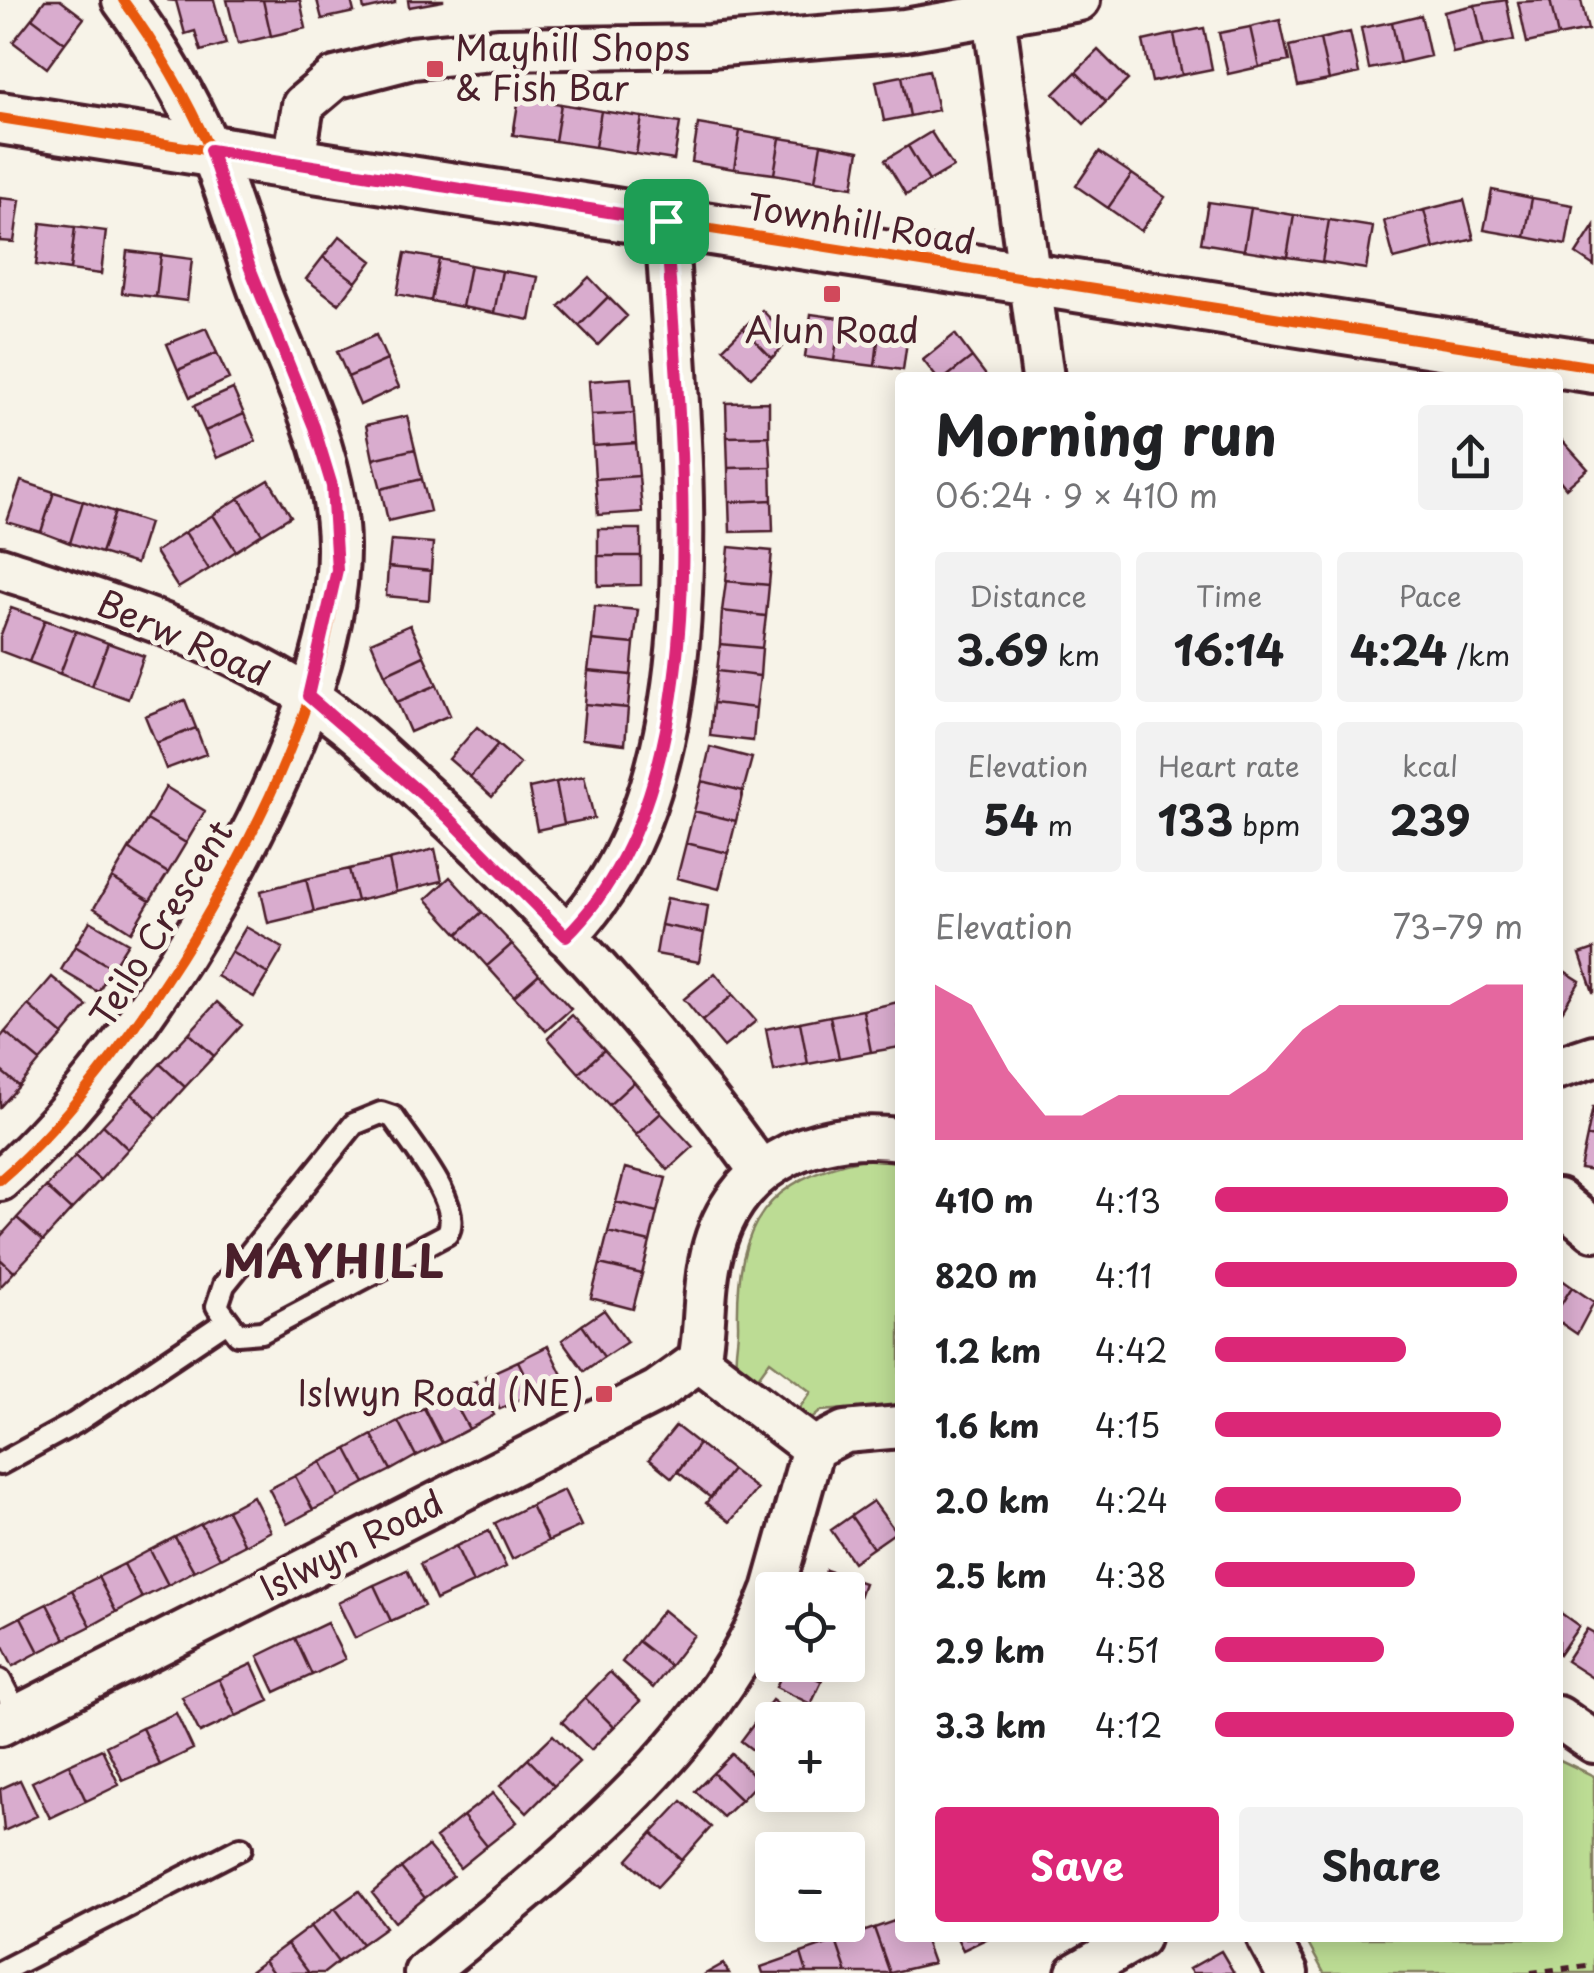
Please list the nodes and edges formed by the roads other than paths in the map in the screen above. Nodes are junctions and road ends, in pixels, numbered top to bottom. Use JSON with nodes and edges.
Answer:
{"nodes":[{"id":1,"x":123,"y":0,"type":"edge"},
{"id":2,"x":1079,"y":0,"type":"edge"},
{"id":3,"x":993,"y":7,"type":"edge"},
{"id":4,"x":0,"y":118,"type":"edge"},
{"id":5,"x":210,"y":150,"type":"junction"},
{"id":6,"x":294,"y":162,"type":"junction"},
{"id":7,"x":666,"y":221,"type":"junction"},
{"id":8,"x":1028,"y":280,"type":"junction"},
{"id":9,"x":1495,"y":366,"type":"edge"},
{"id":10,"x":1594,"y":368,"type":"edge"},
{"id":11,"x":1041,"y":372,"type":"edge"},
{"id":12,"x":0,"y":568,"type":"edge"},
{"id":13,"x":308,"y":696,"type":"junction"},
{"id":14,"x":566,"y":936,"type":"junction"},
{"id":15,"x":1594,"y":1056,"type":"edge"},
{"id":16,"x":1563,"y":1066,"type":"edge"},
{"id":17,"x":895,"y":1139,"type":"edge"},
{"id":18,"x":761,"y":1172,"type":"junction"},
{"id":19,"x":0,"y":1180,"type":"edge"},
{"id":20,"x":1563,"y":1204,"type":"edge"},
{"id":21,"x":1594,"y":1230,"type":"edge"},
{"id":22,"x":227,"y":1321,"type":"junction"},
{"id":23,"x":699,"y":1361,"type":"junction"},
{"id":24,"x":895,"y":1427,"type":"edge"},
{"id":25,"x":813,"y":1448,"type":"junction"},
{"id":26,"x":0,"y":1464,"type":"edge"},
{"id":27,"x":778,"y":1572,"type":"edge"},
{"id":28,"x":755,"y":1632,"type":"edge"},
{"id":29,"x":6,"y":1707,"type":"edge"},
{"id":30,"x":1563,"y":1720,"type":"edge"},
{"id":31,"x":1594,"y":1742,"type":"edge"},
{"id":32,"x":242,"y":1848,"type":"dead end"},
{"id":33,"x":1131,"y":1942,"type":"edge"},
{"id":34,"x":1270,"y":1942,"type":"edge"},
{"id":35,"x":0,"y":1972,"type":"edge"},
{"id":36,"x":425,"y":1973,"type":"edge"},
{"id":37,"x":1077,"y":1973,"type":"edge"},
{"id":38,"x":1287,"y":1973,"type":"edge"}],
"edges":[{"from":1,"to":5,"type":"street","name":"Teilo Crescent"},
{"from":2,"to":3,"type":"street"},
{"from":3,"to":6,"type":"street"},
{"from":3,"to":8,"type":"street"},
{"from":4,"to":5,"type":"street","name":"Townhill Road"},
{"from":5,"to":6,"type":"street","name":"Townhill Road"},
{"from":5,"to":13,"type":"street","name":"Teilo Crescent"},
{"from":6,"to":7,"type":"street","name":"Townhill Road"},
{"from":7,"to":8,"type":"street","name":"Townhill Road"},
{"from":7,"to":14,"type":"street"},
{"from":8,"to":9,"type":"street","name":"Townhill Road"},
{"from":8,"to":11,"type":"street"},
{"from":9,"to":10,"type":"street","name":"Townhill Road"},
{"from":12,"to":13,"type":"street","name":"Berw Road"},
{"from":13,"to":14,"type":"street","name":"Berw Road"},
{"from":13,"to":19,"type":"street","name":"Teilo Crescent"},
{"from":14,"to":18,"type":"street","name":"Berw Road"},
{"from":15,"to":16,"type":"street"},
{"from":17,"to":18,"type":"street"},
{"from":18,"to":23,"type":"street"},
{"from":20,"to":21,"type":"street"},
{"from":22,"to":22,"type":"lane"},
{"from":22,"to":26,"type":"lane"},
{"from":23,"to":25,"type":"street"},
{"from":23,"to":29,"type":"street","name":"Islwyn Road"},
{"from":24,"to":25,"type":"street"},
{"from":25,"to":27,"type":"street"},
{"from":28,"to":36,"type":"street"},
{"from":30,"to":31,"type":"street"},
{"from":32,"to":35,"type":"lane"},
{"from":33,"to":37,"type":"street"},
{"from":34,"to":38,"type":"street"}]}
